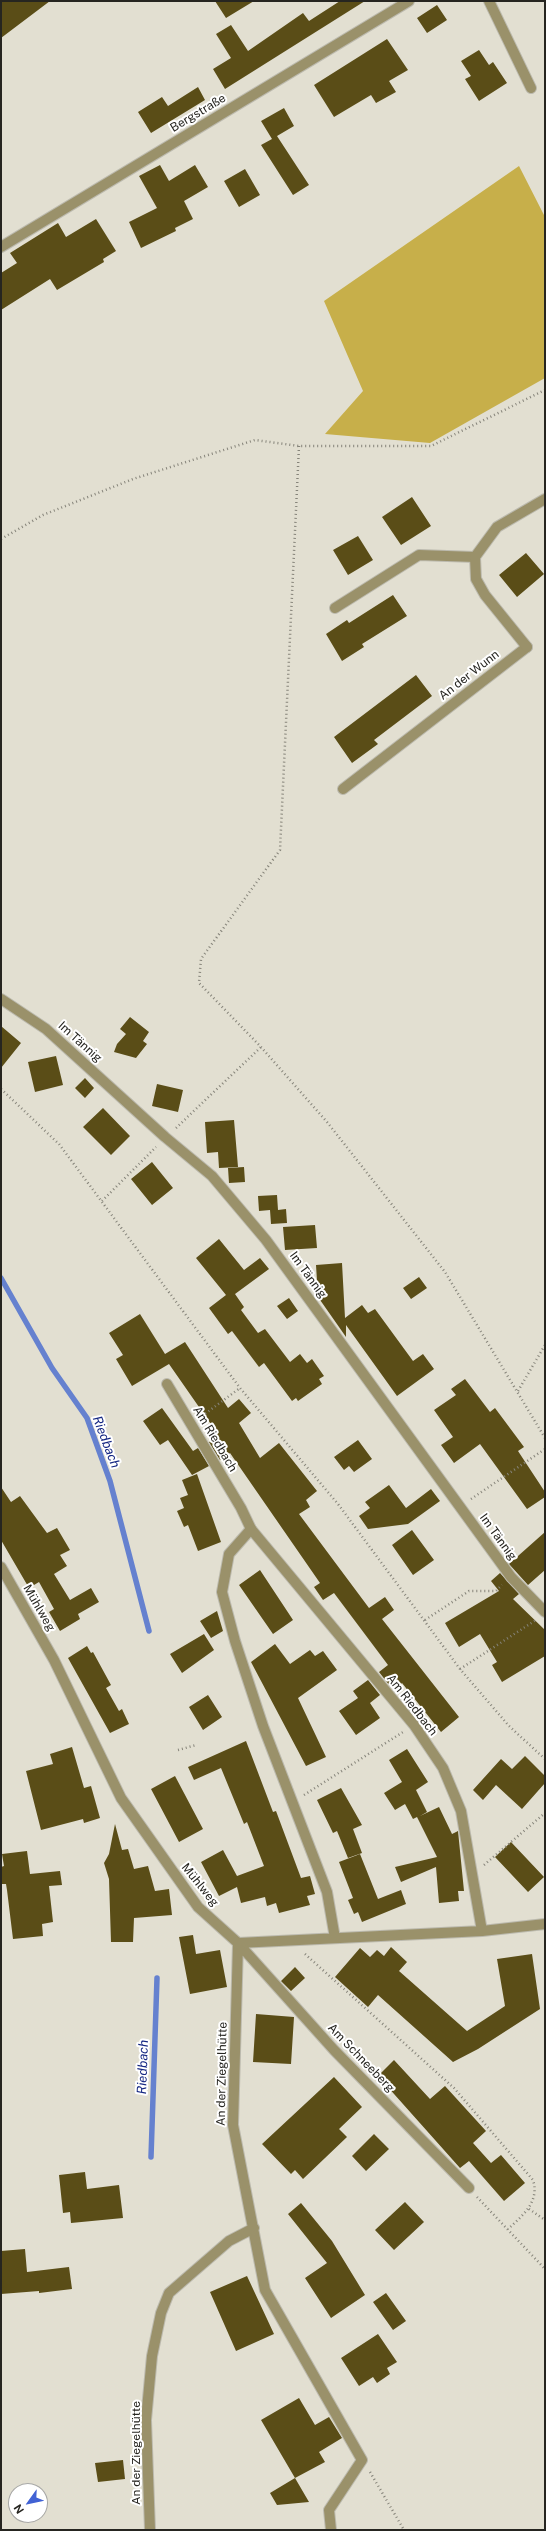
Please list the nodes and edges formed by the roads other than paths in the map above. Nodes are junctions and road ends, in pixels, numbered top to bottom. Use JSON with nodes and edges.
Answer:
{"nodes":[{"id":1,"x":409,"y":1,"type":"edge"},
{"id":2,"x":489,"y":1,"type":"edge"},
{"id":3,"x":530,"y":88,"type":"dead end"},
{"id":4,"x":1,"y":247,"type":"edge"},
{"id":5,"x":545,"y":499,"type":"edge"},
{"id":6,"x":475,"y":558,"type":"junction"},
{"id":7,"x":335,"y":608,"type":"dead end"},
{"id":8,"x":344,"y":789,"type":"dead end"},
{"id":9,"x":1,"y":999,"type":"edge"},
{"id":10,"x":167,"y":1384,"type":"dead end"},
{"id":11,"x":251,"y":1529,"type":"junction"},
{"id":12,"x":1,"y":1567,"type":"edge"},
{"id":13,"x":542,"y":1615,"type":"edge"},
{"id":14,"x":545,"y":1924,"type":"edge"},
{"id":15,"x":482,"y":1931,"type":"junction"},
{"id":16,"x":335,"y":1938,"type":"junction"},
{"id":17,"x":238,"y":1943,"type":"junction"},
{"id":18,"x":469,"y":2188,"type":"road end"},
{"id":19,"x":254,"y":2228,"type":"junction"},
{"id":20,"x":150,"y":2530,"type":"edge"},
{"id":21,"x":330,"y":2530,"type":"edge"}],
"edges":[{"from":1,"to":4,"type":"street","name":"Bergstraße"},
{"from":2,"to":3,"type":"street"},
{"from":5,"to":6,"type":"street"},
{"from":6,"to":7,"type":"street"},
{"from":6,"to":8,"type":"street","name":"An der Wunn"},
{"from":9,"to":13,"type":"street","name":"Im Tännig"},
{"from":10,"to":11,"type":"street","name":"Am Riedbach"},
{"from":11,"to":15,"type":"street","name":"Am Riedbach"},
{"from":11,"to":16,"type":"street"},
{"from":12,"to":17,"type":"street","name":"Mühlweg"},
{"from":14,"to":15,"type":"street"},
{"from":15,"to":16,"type":"street"},
{"from":16,"to":17,"type":"street"},
{"from":17,"to":18,"type":"street","name":"Am Schneeberg"},
{"from":17,"to":19,"type":"street","name":"An der Ziegelhütte"},
{"from":19,"to":20,"type":"street","name":"An der Ziegelhütte"},
{"from":19,"to":21,"type":"street","name":"An der Ziegelhütte"}]}
